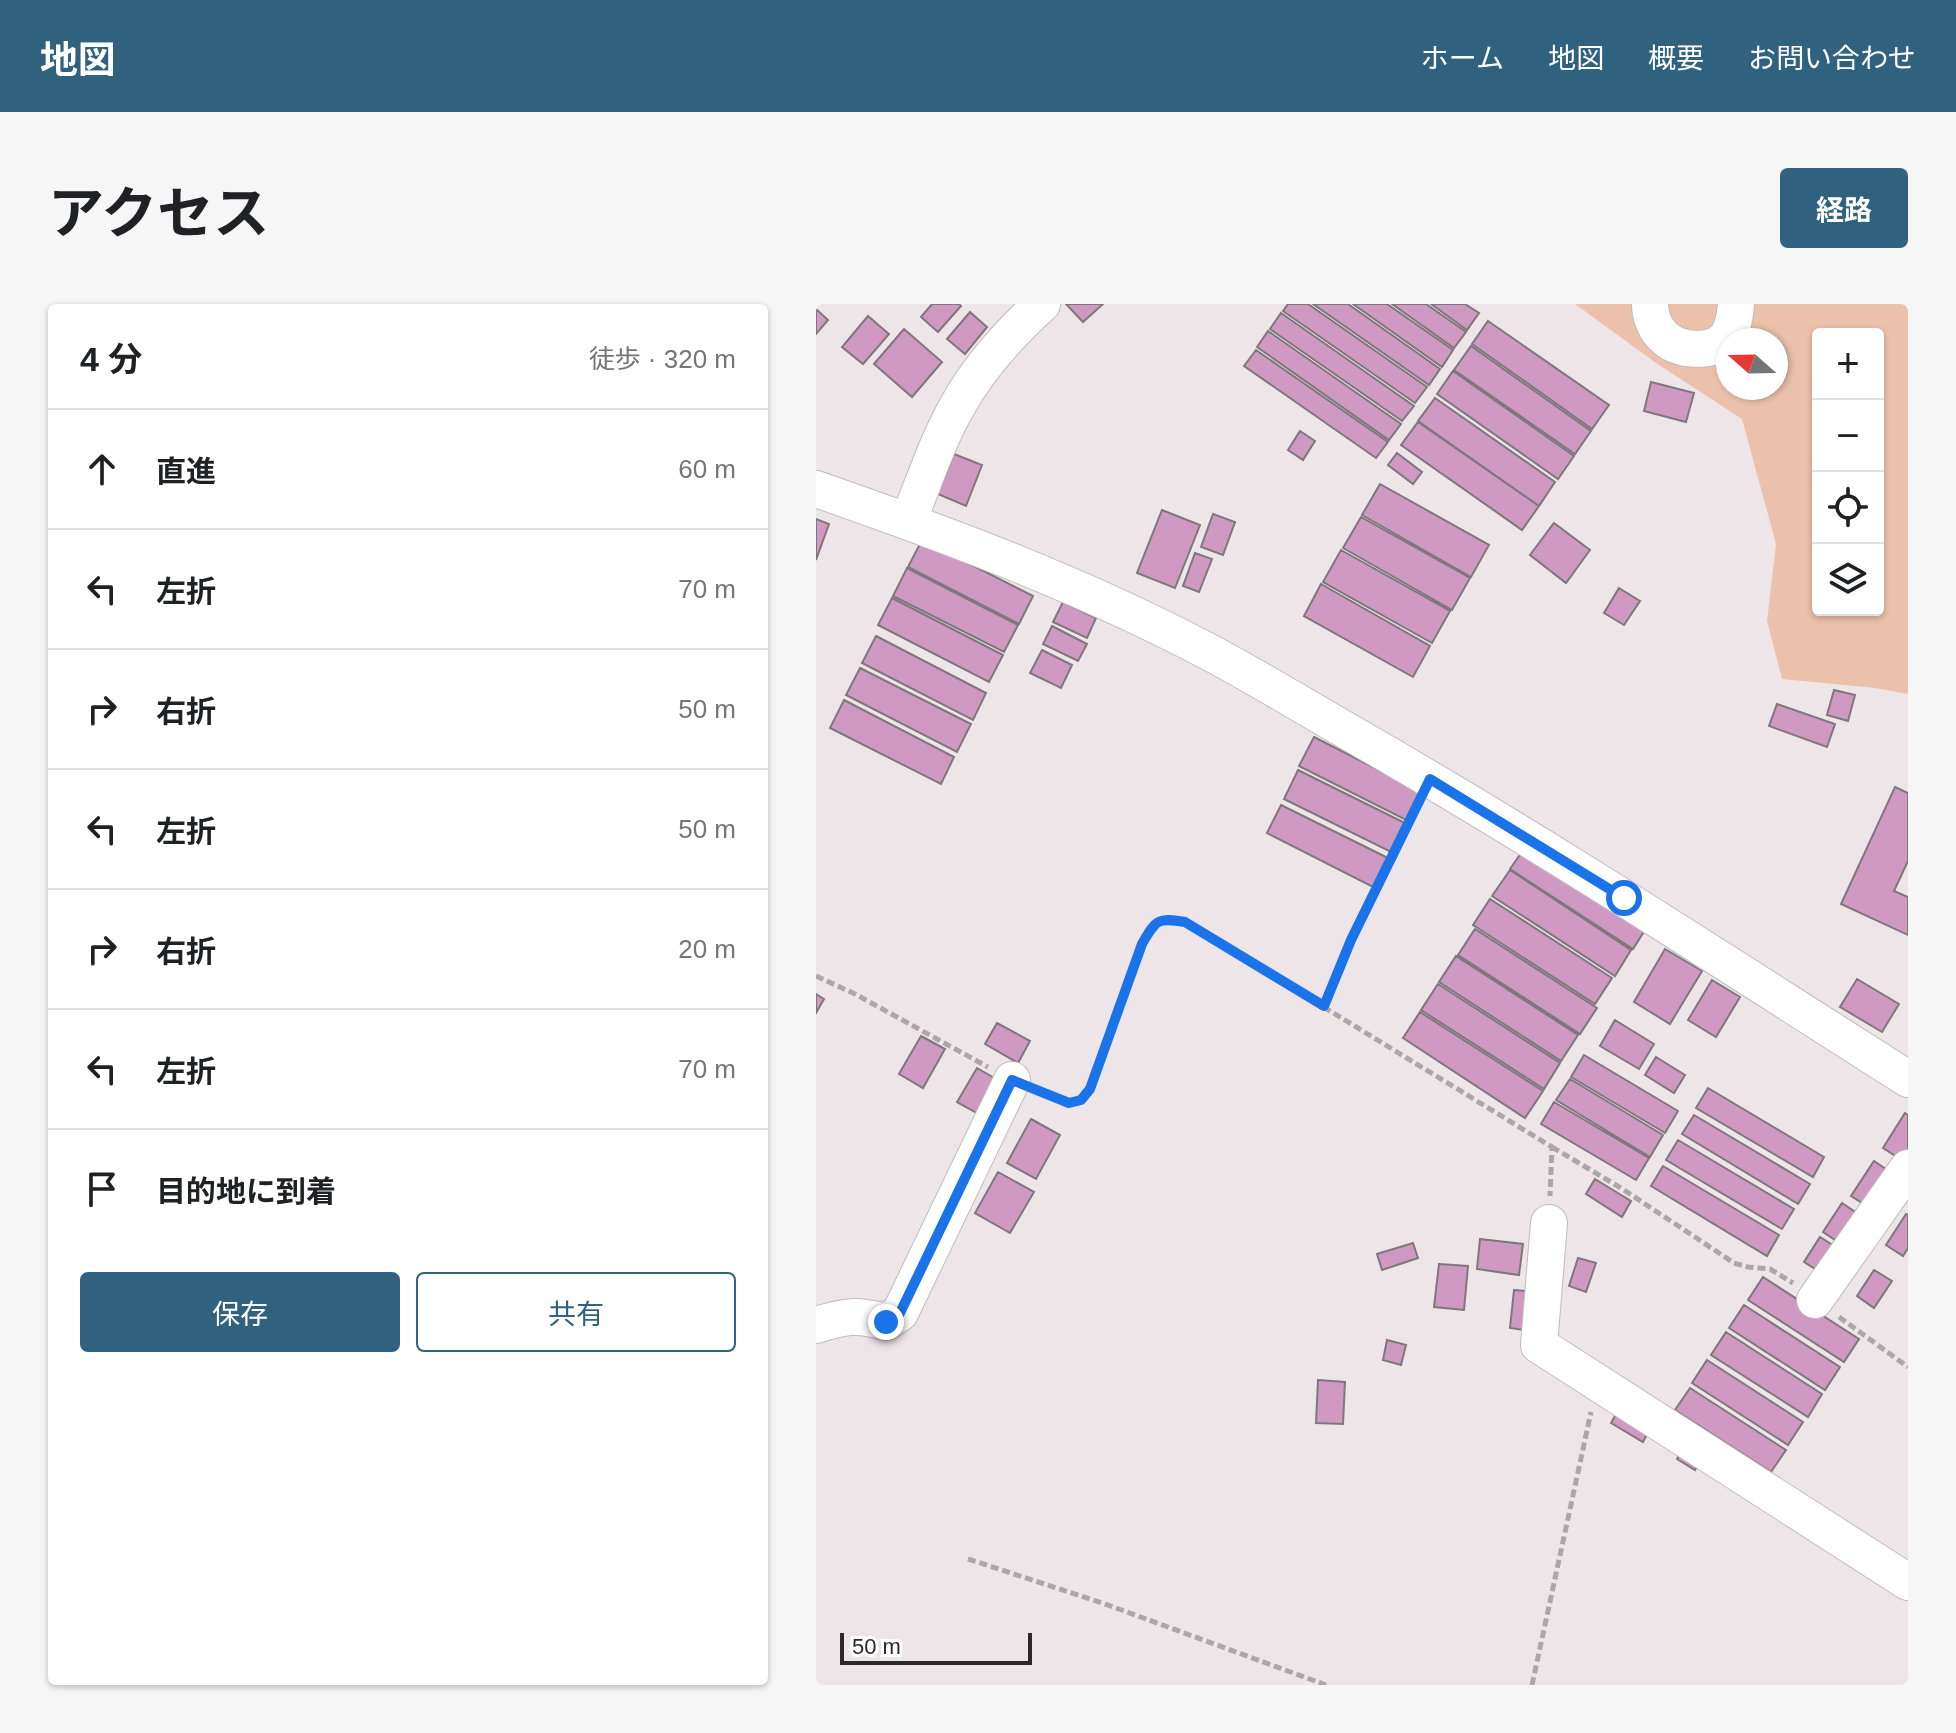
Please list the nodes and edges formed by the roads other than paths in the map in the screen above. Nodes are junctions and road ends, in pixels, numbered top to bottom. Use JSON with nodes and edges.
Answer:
{"nodes":[{"id":1,"x":1042,"y":304,"type":"edge"},
{"id":2,"x":1650,"y":304,"type":"edge"},
{"id":3,"x":1736,"y":304,"type":"edge"},
{"id":4,"x":816,"y":489,"type":"edge"},
{"id":5,"x":908,"y":521,"type":"junction"},
{"id":6,"x":1908,"y":1079,"type":"edge"},
{"id":7,"x":1012,"y":1080,"type":"road end"},
{"id":8,"x":1908,"y":1168,"type":"edge"},
{"id":9,"x":1549,"y":1223,"type":"road end"},
{"id":10,"x":1815,"y":1300,"type":"road end"},
{"id":11,"x":816,"y":1325,"type":"edge"},
{"id":12,"x":1908,"y":1582,"type":"edge"}],
"edges":[{"from":1,"to":5,"type":"street"},
{"from":2,"to":3,"type":"street"},
{"from":4,"to":5,"type":"street"},
{"from":5,"to":6,"type":"street"},
{"from":7,"to":11,"type":"street"},
{"from":8,"to":10,"type":"street"},
{"from":9,"to":12,"type":"street"}]}
